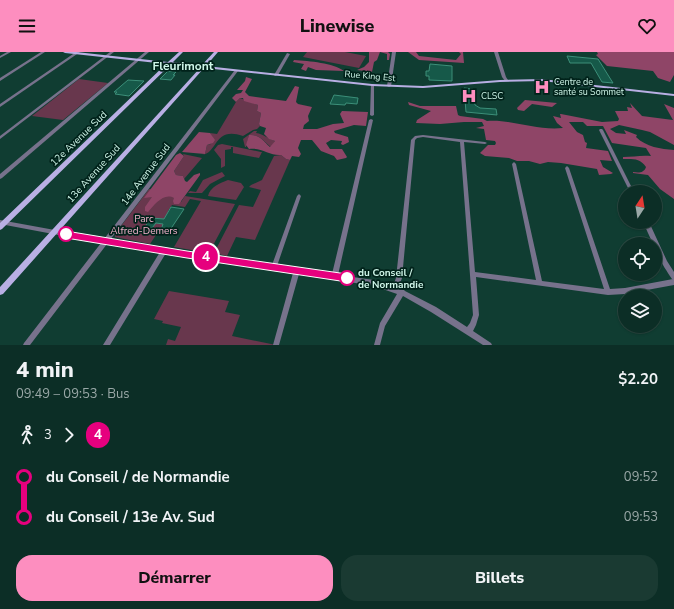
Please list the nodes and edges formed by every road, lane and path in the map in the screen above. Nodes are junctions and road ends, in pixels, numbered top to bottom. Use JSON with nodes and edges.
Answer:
{"nodes":[{"id":1,"x":9,"y":52,"type":"edge"},
{"id":2,"x":43,"y":52,"type":"edge"},
{"id":3,"x":65,"y":52,"type":"edge"},
{"id":4,"x":112,"y":52,"type":"edge"},
{"id":5,"x":147,"y":52,"type":"edge"},
{"id":6,"x":181,"y":52,"type":"edge"},
{"id":7,"x":216,"y":52,"type":"edge"},
{"id":8,"x":394,"y":52,"type":"edge"},
{"id":9,"x":496,"y":52,"type":"edge"},
{"id":10,"x":77,"y":53,"type":"edge"},
{"id":11,"x":288,"y":54,"type":"dead end"},
{"id":12,"x":0,"y":57,"type":"edge"},
{"id":13,"x":106,"y":57,"type":"junction"},
{"id":14,"x":137,"y":60,"type":"junction"},
{"id":15,"x":169,"y":64,"type":"junction"},
{"id":16,"x":201,"y":67,"type":"junction"},
{"id":17,"x":236,"y":71,"type":"junction"},
{"id":18,"x":276,"y":75,"type":"junction"},
{"id":19,"x":0,"y":80,"type":"edge"},
{"id":20,"x":506,"y":80,"type":"junction"},
{"id":21,"x":372,"y":85,"type":"junction"},
{"id":22,"x":389,"y":86,"type":"junction"},
{"id":23,"x":674,"y":95,"type":"edge"},
{"id":24,"x":0,"y":106,"type":"edge"},
{"id":25,"x":601,"y":130,"type":"dead end"},
{"id":26,"x":0,"y":138,"type":"edge"},
{"id":27,"x":462,"y":140,"type":"junction"},
{"id":28,"x":485,"y":143,"type":"dead end"},
{"id":29,"x":514,"y":164,"type":"dead end"},
{"id":30,"x":567,"y":168,"type":"dead end"},
{"id":31,"x":0,"y":177,"type":"edge"},
{"id":32,"x":628,"y":185,"type":"edge"},
{"id":33,"x":299,"y":196,"type":"dead end"},
{"id":34,"x":1,"y":224,"type":"edge"},
{"id":35,"x":649,"y":229,"type":"edge"},
{"id":36,"x":54,"y":232,"type":"junction"},
{"id":37,"x":105,"y":241,"type":"junction"},
{"id":38,"x":164,"y":251,"type":"junction"},
{"id":39,"x":274,"y":267,"type":"junction"},
{"id":40,"x":297,"y":271,"type":"junction"},
{"id":41,"x":474,"y":274,"type":"junction"},
{"id":42,"x":335,"y":276,"type":"junction"},
{"id":43,"x":674,"y":277,"type":"edge"},
{"id":44,"x":674,"y":282,"type":"edge"},
{"id":45,"x":540,"y":284,"type":"junction"},
{"id":46,"x":398,"y":290,"type":"junction"},
{"id":47,"x":0,"y":292,"type":"edge"},
{"id":48,"x":608,"y":292,"type":"junction"},
{"id":49,"x":468,"y":332,"type":"junction"},
{"id":50,"x":26,"y":345,"type":"edge"},
{"id":51,"x":106,"y":345,"type":"edge"},
{"id":52,"x":276,"y":345,"type":"edge"},
{"id":53,"x":377,"y":345,"type":"edge"},
{"id":54,"x":489,"y":345,"type":"edge"}],
"edges":[{"from":1,"to":12,"type":"street"},
{"from":2,"to":19,"type":"street"},
{"from":3,"to":10,"type":"main road","name":"Rue King Est"},
{"from":4,"to":13,"type":"street"},
{"from":5,"to":14,"type":"street"},
{"from":6,"to":15,"type":"main road","name":"12e Avenue Sud"},
{"from":7,"to":16,"type":"main road","name":"13e Avenue Sud"},
{"from":8,"to":22,"type":"street"},
{"from":9,"to":20,"type":"street"},
{"from":10,"to":13,"type":"main road","name":"Rue King Est"},
{"from":10,"to":24,"type":"street"},
{"from":11,"to":18,"type":"street"},
{"from":13,"to":14,"type":"main road","name":"Rue King Est"},
{"from":13,"to":26,"type":"street"},
{"from":14,"to":15,"type":"main road","name":"Rue King Est"},
{"from":14,"to":31,"type":"street"},
{"from":15,"to":16,"type":"main road","name":"Rue King Est"},
{"from":15,"to":34,"type":"main road","name":"12e Avenue Sud"},
{"from":16,"to":17,"type":"main road","name":"Rue King Est"},
{"from":16,"to":36,"type":"main road","name":"13e Avenue Sud"},
{"from":17,"to":18,"type":"main road","name":"Rue King Est"},
{"from":17,"to":37,"type":"street","name":"14e Avenue Sud"},
{"from":18,"to":21,"type":"main road","name":"Rue King Est"},
{"from":20,"to":22,"type":"main road","name":"Rue King Est"},
{"from":20,"to":23,"type":"main road","name":"Rue King Est"},
{"from":21,"to":22,"type":"main road","name":"Rue King Est"},
{"from":21,"to":42,"type":"street"},
{"from":25,"to":32,"type":"street"},
{"from":27,"to":28,"type":"street"},
{"from":27,"to":41,"type":"street"},
{"from":27,"to":46,"type":"street"},
{"from":29,"to":45,"type":"street"},
{"from":30,"to":48,"type":"street"},
{"from":33,"to":39,"type":"street"},
{"from":34,"to":36,"type":"street"},
{"from":35,"to":43,"type":"street"},
{"from":36,"to":37,"type":"street"},
{"from":36,"to":47,"type":"main road","name":"13e Avenue Sud"},
{"from":37,"to":38,"type":"street"},
{"from":37,"to":50,"type":"street","name":"14e Avenue Sud"},
{"from":38,"to":39,"type":"street"},
{"from":38,"to":51,"type":"street"},
{"from":39,"to":40,"type":"street"},
{"from":40,"to":42,"type":"street"},
{"from":40,"to":52,"type":"street"},
{"from":41,"to":45,"type":"street"},
{"from":41,"to":49,"type":"street"},
{"from":42,"to":46,"type":"street"},
{"from":44,"to":48,"type":"street"},
{"from":45,"to":48,"type":"street"},
{"from":46,"to":49,"type":"street"},
{"from":46,"to":53,"type":"street"},
{"from":49,"to":54,"type":"street"}]}
